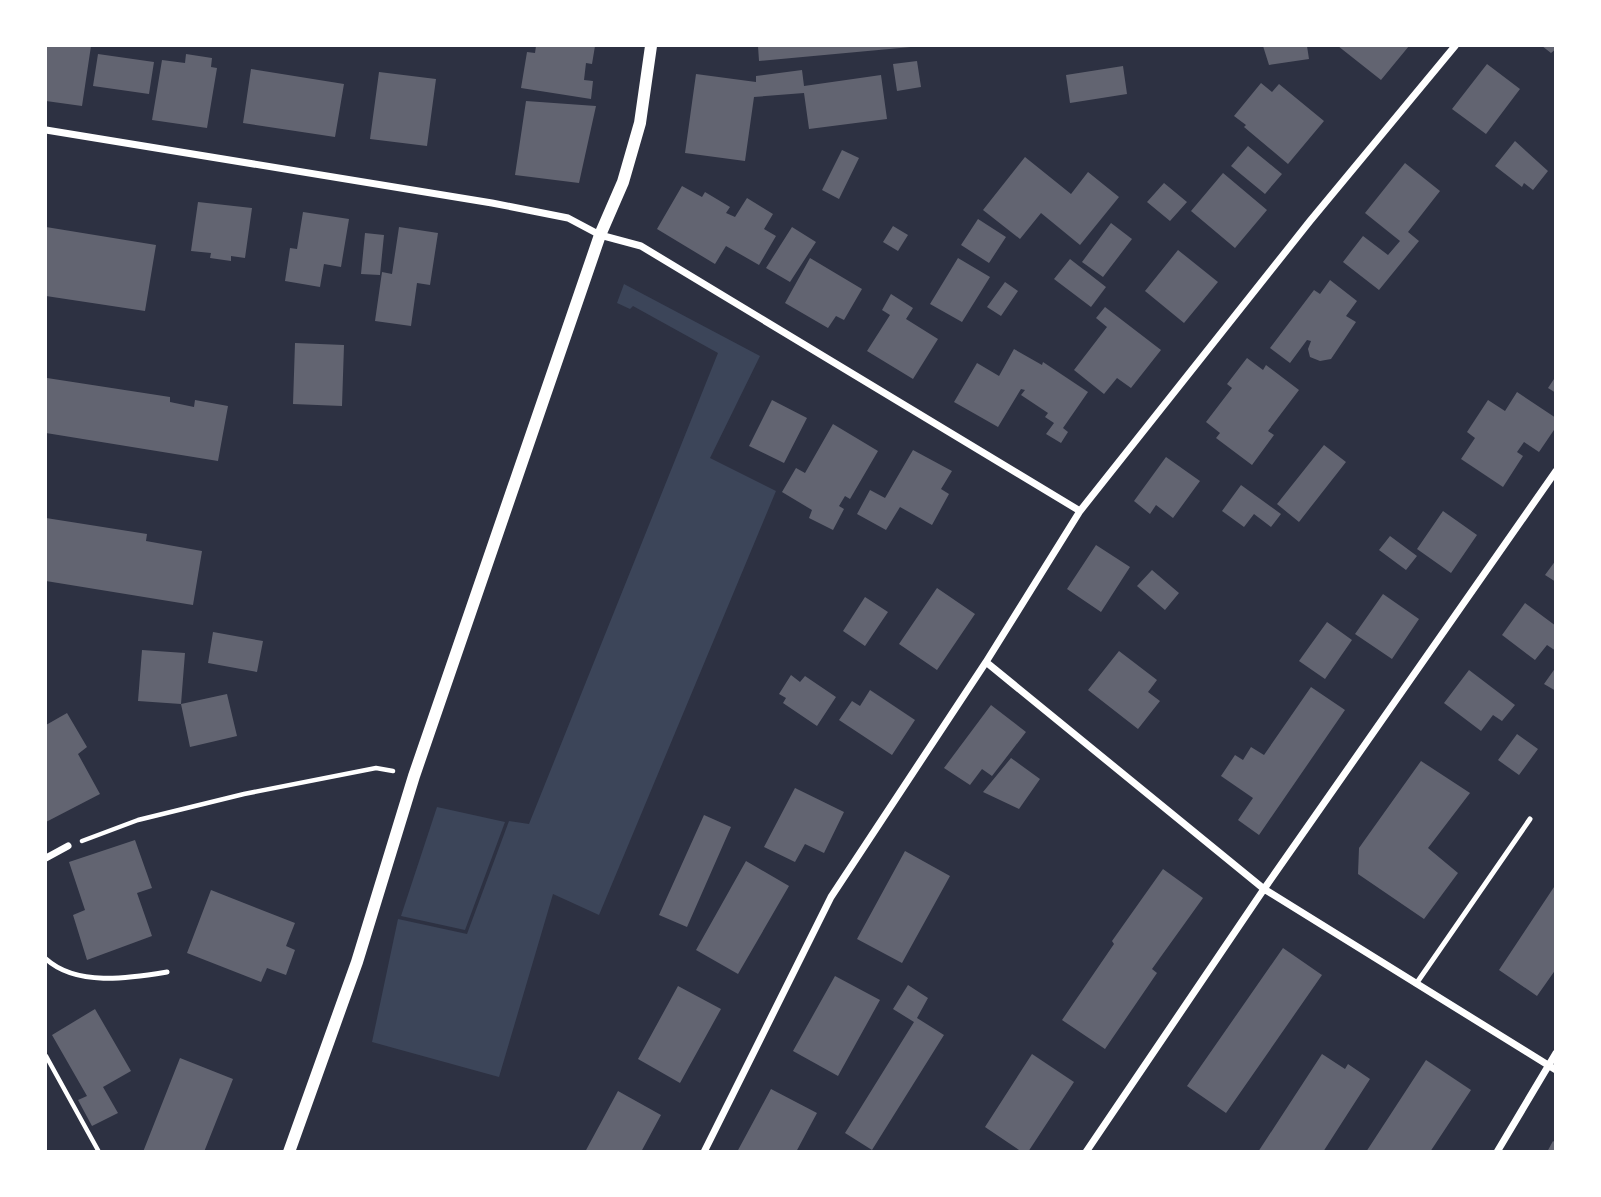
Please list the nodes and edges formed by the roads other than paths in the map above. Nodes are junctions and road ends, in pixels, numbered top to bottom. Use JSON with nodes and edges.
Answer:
{"nodes":[{"id":1,"x":651,"y":46,"type":"edge"},
{"id":2,"x":1455,"y":46,"type":"edge"},
{"id":3,"x":46,"y":130,"type":"edge"},
{"id":4,"x":600,"y":234,"type":"junction"},
{"id":5,"x":1556,"y":471,"type":"edge"},
{"id":6,"x":1080,"y":511,"type":"junction"},
{"id":7,"x":986,"y":662,"type":"junction"},
{"id":8,"x":1530,"y":819,"type":"dead end"},
{"id":9,"x":68,"y":846,"type":"road end"},
{"id":10,"x":46,"y":858,"type":"edge"},
{"id":11,"x":1264,"y":889,"type":"junction"},
{"id":12,"x":46,"y":960,"type":"edge"},
{"id":13,"x":167,"y":972,"type":"dead end"},
{"id":14,"x":1416,"y":984,"type":"junction"},
{"id":15,"x":1556,"y":1053,"type":"edge"},
{"id":16,"x":1547,"y":1066,"type":"junction"},
{"id":17,"x":1556,"y":1070,"type":"edge"},
{"id":18,"x":289,"y":1152,"type":"edge"},
{"id":19,"x":704,"y":1152,"type":"edge"},
{"id":20,"x":1086,"y":1152,"type":"edge"},
{"id":21,"x":1497,"y":1152,"type":"edge"}],
"edges":[{"from":1,"to":4,"type":"street"},
{"from":2,"to":6,"type":"street"},
{"from":3,"to":4,"type":"street"},
{"from":4,"to":6,"type":"street"},
{"from":4,"to":18,"type":"street"},
{"from":5,"to":11,"type":"street"},
{"from":6,"to":7,"type":"street"},
{"from":7,"to":11,"type":"street"},
{"from":7,"to":19,"type":"street"},
{"from":8,"to":14,"type":"lane"},
{"from":9,"to":10,"type":"street"},
{"from":11,"to":14,"type":"street"},
{"from":11,"to":20,"type":"street"},
{"from":12,"to":13,"type":"lane"},
{"from":14,"to":16,"type":"street"},
{"from":15,"to":16,"type":"street"},
{"from":16,"to":17,"type":"street"},
{"from":16,"to":21,"type":"street"}]}
